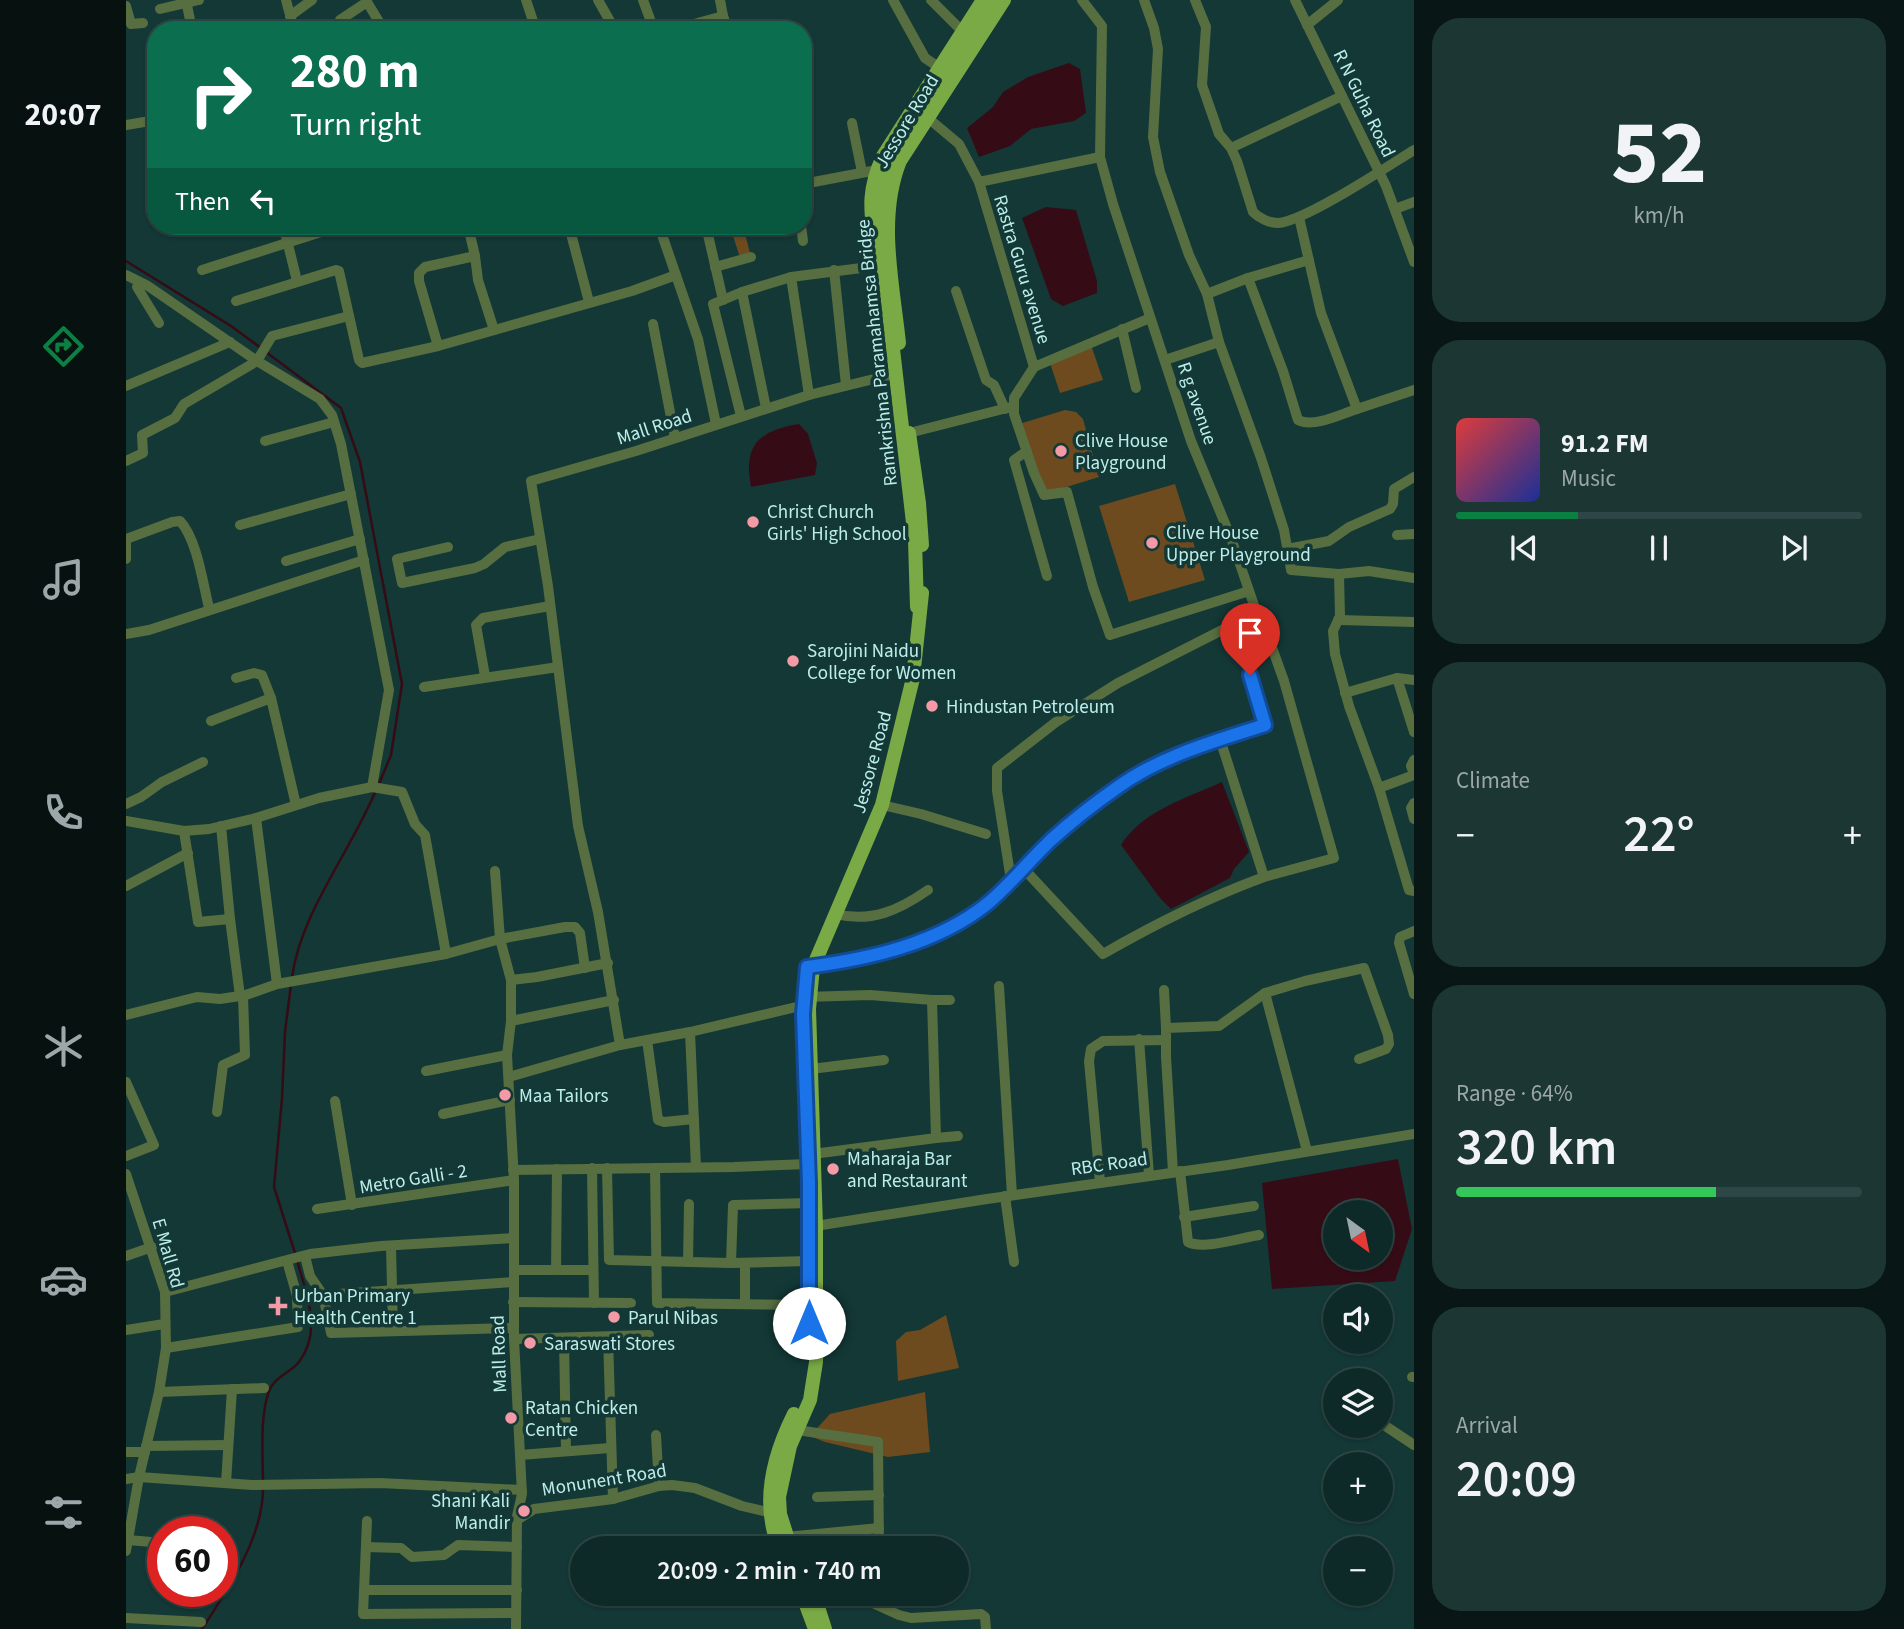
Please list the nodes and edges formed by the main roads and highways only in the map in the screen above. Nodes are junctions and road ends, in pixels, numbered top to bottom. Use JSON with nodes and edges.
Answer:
{"nodes":[{"id":1,"x":983,"y":0,"type":"edge"},
{"id":2,"x":994,"y":0,"type":"edge"},
{"id":3,"x":1004,"y":0,"type":"edge"},
{"id":4,"x":916,"y":615,"type":"junction"},
{"id":5,"x":914,"y":645,"type":"junction"},
{"id":6,"x":810,"y":967,"type":"junction"},
{"id":7,"x":807,"y":1000,"type":"junction"},
{"id":8,"x":811,"y":1159,"type":"junction"},
{"id":9,"x":812,"y":1227,"type":"junction"},
{"id":10,"x":775,"y":1514,"type":"junction"},
{"id":11,"x":783,"y":1536,"type":"edge"},
{"id":12,"x":806,"y":1606,"type":"edge"},
{"id":13,"x":818,"y":1606,"type":"edge"},
{"id":14,"x":815,"y":1629,"type":"edge"},
{"id":15,"x":825,"y":1629,"type":"edge"}],
"edges":[{"from":1,"to":4,"type":"main road","name":"Jessore Road"},
{"from":2,"to":4,"type":"main road","name":"Ramkrishna Paramahamsa Bridge","bridge":true},
{"from":3,"to":4,"type":"main road","name":"Jessore Road"},
{"from":4,"to":5,"type":"main road","name":"Jessore Road"},
{"from":5,"to":6,"type":"main road","name":"Jessore Road"},
{"from":5,"to":6,"type":"main road","name":"Jessore Road"},
{"from":6,"to":7,"type":"main road","name":"Jessore Road"},
{"from":7,"to":8,"type":"main road","name":"Jessore Road"},
{"from":7,"to":8,"type":"main road","name":"Jessore Road"},
{"from":8,"to":9,"type":"main road","name":"Jessore Road"},
{"from":8,"to":9,"type":"main road","name":"Jessore Road"},
{"from":9,"to":10,"type":"main road","name":"Jessore Road"},
{"from":9,"to":10,"type":"main road","name":"Jessore Road"},
{"from":10,"to":11,"type":"main road","name":"Jessore Road"},
{"from":12,"to":14,"type":"main road"},
{"from":13,"to":15,"type":"main road"}]}
